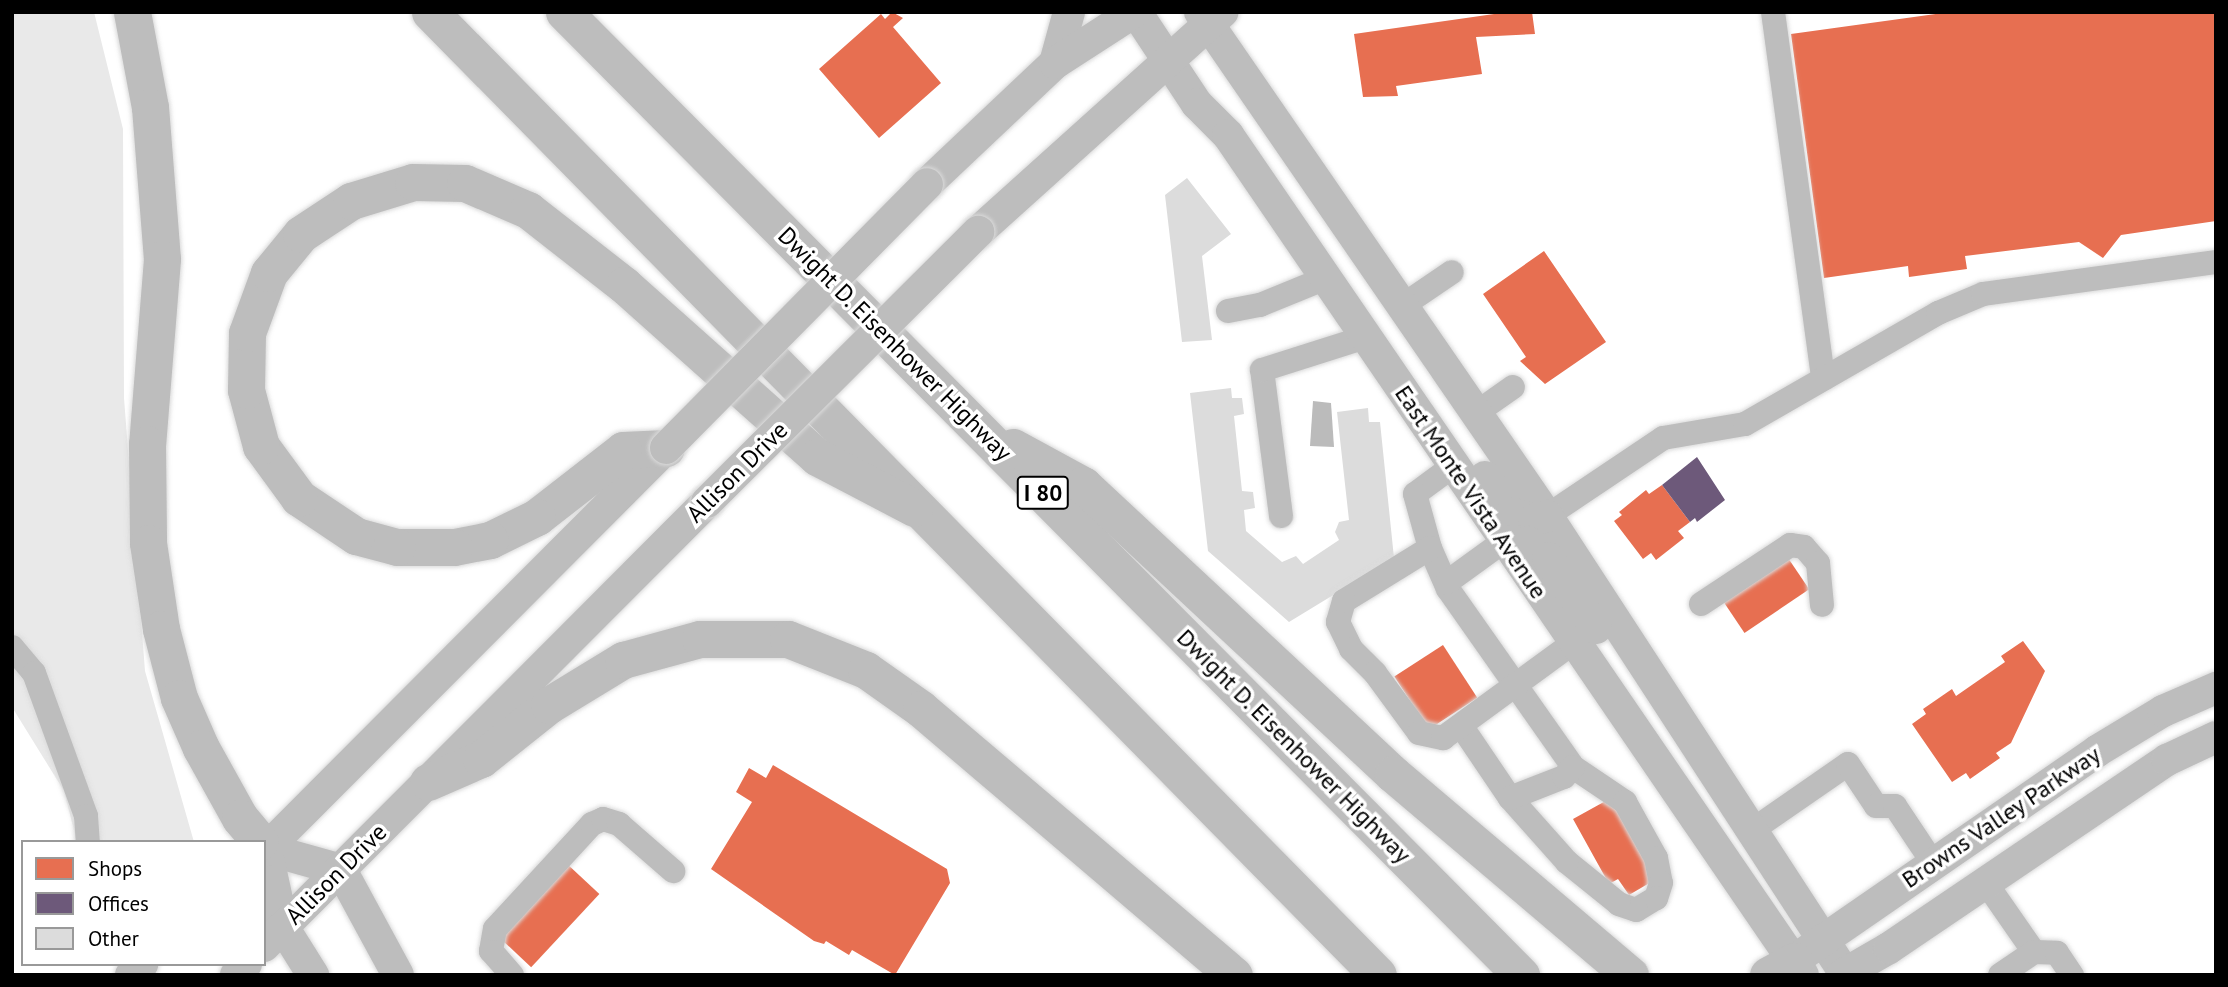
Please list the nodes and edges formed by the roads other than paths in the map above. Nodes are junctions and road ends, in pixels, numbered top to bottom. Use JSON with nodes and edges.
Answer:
{"nodes":[{"id":1,"x":132,"y":12,"type":"edge"},
{"id":2,"x":430,"y":12,"type":"edge"},
{"id":3,"x":564,"y":12,"type":"edge"},
{"id":4,"x":1069,"y":12,"type":"edge"},
{"id":5,"x":1135,"y":12,"type":"edge"},
{"id":6,"x":1773,"y":12,"type":"edge"},
{"id":7,"x":1210,"y":15,"type":"edge"},
{"id":8,"x":1169,"y":62,"type":"junction"},
{"id":9,"x":1055,"y":63,"type":"junction"},
{"id":10,"x":2216,"y":262,"type":"edge"},
{"id":11,"x":1452,"y":272,"type":"dead end"},
{"id":12,"x":1326,"y":278,"type":"junction"},
{"id":13,"x":1402,"y":306,"type":"junction"},
{"id":14,"x":1228,"y":311,"type":"dead end"},
{"id":15,"x":1366,"y":337,"type":"junction"},
{"id":16,"x":1823,"y":379,"type":"junction"},
{"id":17,"x":1513,"y":387,"type":"dead end"},
{"id":18,"x":1413,"y":407,"type":"junction"},
{"id":19,"x":1476,"y":413,"type":"junction"},
{"id":20,"x":979,"y":430,"type":"junction"},
{"id":21,"x":666,"y":448,"type":"junction"},
{"id":22,"x":1453,"y":466,"type":"junction"},
{"id":23,"x":914,"y":508,"type":"junction"},
{"id":24,"x":1281,"y":516,"type":"dead end"},
{"id":25,"x":1547,"y":516,"type":"junction"},
{"id":26,"x":1504,"y":541,"type":"junction"},
{"id":27,"x":1420,"y":552,"type":"junction"},
{"id":28,"x":1447,"y":583,"type":"junction"},
{"id":29,"x":1701,"y":604,"type":"dead end"},
{"id":30,"x":1822,"y":605,"type":"dead end"},
{"id":31,"x":1574,"y":642,"type":"junction"},
{"id":32,"x":12,"y":647,"type":"edge"},
{"id":33,"x":1659,"y":684,"type":"junction"},
{"id":34,"x":1519,"y":686,"type":"junction"},
{"id":35,"x":2216,"y":688,"type":"edge"},
{"id":36,"x":1462,"y":727,"type":"junction"},
{"id":37,"x":2216,"y":737,"type":"edge"},
{"id":38,"x":1573,"y":767,"type":"junction"},
{"id":39,"x":428,"y":782,"type":"junction"},
{"id":40,"x":1510,"y":798,"type":"junction"},
{"id":41,"x":1754,"y":829,"type":"junction"},
{"id":42,"x":89,"y":840,"type":"edge"},
{"id":43,"x":258,"y":840,"type":"edge"},
{"id":44,"x":266,"y":845,"type":"edge"},
{"id":45,"x":266,"y":848,"type":"edge"},
{"id":46,"x":1933,"y":863,"type":"junction"},
{"id":47,"x":266,"y":865,"type":"edge"},
{"id":48,"x":341,"y":870,"type":"junction"},
{"id":49,"x":673,"y":871,"type":"dead end"},
{"id":50,"x":1986,"y":883,"type":"junction"},
{"id":51,"x":274,"y":937,"type":"edge"},
{"id":52,"x":1824,"y":939,"type":"junction"},
{"id":53,"x":2034,"y":952,"type":"junction"},
{"id":54,"x":1788,"y":970,"type":"edge"},
{"id":55,"x":1845,"y":974,"type":"edge"},
{"id":56,"x":313,"y":975,"type":"edge"},
{"id":57,"x":398,"y":975,"type":"edge"},
{"id":58,"x":512,"y":975,"type":"edge"},
{"id":59,"x":1234,"y":975,"type":"edge"},
{"id":60,"x":1378,"y":975,"type":"edge"},
{"id":61,"x":1521,"y":975,"type":"edge"},
{"id":62,"x":1630,"y":975,"type":"edge"},
{"id":63,"x":2000,"y":975,"type":"edge"},
{"id":64,"x":2072,"y":975,"type":"edge"}],
"edges":[{"from":1,"to":43,"type":"highway"},
{"from":2,"to":23,"type":"highway"},
{"from":3,"to":20,"type":"highway","name":"Dwight D. Eisenhower Highway","number":"I 80"},
{"from":4,"to":9,"type":"main road"},
{"from":5,"to":8,"type":"main road","name":"East Monte Vista Avenue"},
{"from":5,"to":9,"type":"main road"},
{"from":6,"to":16,"type":"lane"},
{"from":7,"to":8,"type":"main road","name":"Allison Drive"},
{"from":7,"to":13,"type":"main road","name":"East Monte Vista Avenue"},
{"from":8,"to":12,"type":"main road","name":"East Monte Vista Avenue"},
{"from":8,"to":39,"type":"main road","name":"Allison Drive","bridge":true},
{"from":9,"to":21,"type":"main road","bridge":true},
{"from":10,"to":16,"type":"lane"},
{"from":11,"to":13,"type":"lane"},
{"from":12,"to":14,"type":"lane"},
{"from":12,"to":15,"type":"main road","name":"East Monte Vista Avenue"},
{"from":13,"to":19,"type":"main road","name":"East Monte Vista Avenue"},
{"from":15,"to":18,"type":"main road","name":"East Monte Vista Avenue"},
{"from":15,"to":24,"type":"lane"},
{"from":16,"to":25,"type":"lane"},
{"from":17,"to":19,"type":"lane"},
{"from":18,"to":22,"type":"main road","name":"East Monte Vista Avenue"},
{"from":18,"to":25,"type":"main road"},
{"from":19,"to":25,"type":"main road","name":"East Monte Vista Avenue"},
{"from":20,"to":61,"type":"highway","name":"Dwight D. Eisenhower Highway","number":"I 80"},
{"from":20,"to":62,"type":"highway"},
{"from":21,"to":23,"type":"highway"},
{"from":21,"to":44,"type":"main road"},
{"from":22,"to":26,"type":"main road","name":"East Monte Vista Avenue"},
{"from":22,"to":27,"type":"lane"},
{"from":23,"to":60,"type":"highway"},
{"from":25,"to":33,"type":"main road","name":"East Monte Vista Avenue"},
{"from":26,"to":28,"type":"lane"},
{"from":26,"to":31,"type":"main road","name":"East Monte Vista Avenue"},
{"from":26,"to":33,"type":"main road"},
{"from":27,"to":28,"type":"lane"},
{"from":27,"to":36,"type":"lane"},
{"from":28,"to":34,"type":"lane"},
{"from":29,"to":30,"type":"lane"},
{"from":31,"to":34,"type":"lane"},
{"from":31,"to":54,"type":"main road","name":"East Monte Vista Avenue"},
{"from":32,"to":42,"type":"lane"},
{"from":33,"to":41,"type":"main road","name":"East Monte Vista Avenue"},
{"from":34,"to":36,"type":"lane"},
{"from":34,"to":38,"type":"lane"},
{"from":35,"to":46,"type":"main road","name":"Browns Valley Parkway"},
{"from":36,"to":40,"type":"lane"},
{"from":37,"to":50,"type":"main road","name":"Browns Valley Parkway"},
{"from":38,"to":40,"type":"lane"},
{"from":38,"to":40,"type":"lane"},
{"from":39,"to":48,"type":"main road","name":"Allison Drive"},
{"from":39,"to":59,"type":"highway"},
{"from":41,"to":46,"type":"lane"},
{"from":41,"to":52,"type":"main road","name":"East Monte Vista Avenue"},
{"from":45,"to":48,"type":"main road"},
{"from":46,"to":52,"type":"main road","name":"Browns Valley Parkway"},
{"from":47,"to":51,"type":"main road"},
{"from":48,"to":51,"type":"main road","name":"Allison Drive"},
{"from":48,"to":57,"type":"main road"},
{"from":49,"to":58,"type":"lane"},
{"from":50,"to":53,"type":"lane"},
{"from":50,"to":55,"type":"main road","name":"Browns Valley Parkway"},
{"from":51,"to":56,"type":"main road"},
{"from":52,"to":54,"type":"main road","name":"Browns Valley Parkway"},
{"from":52,"to":55,"type":"main road","name":"East Monte Vista Avenue"},
{"from":53,"to":63,"type":"lane"},
{"from":53,"to":64,"type":"lane"}]}
